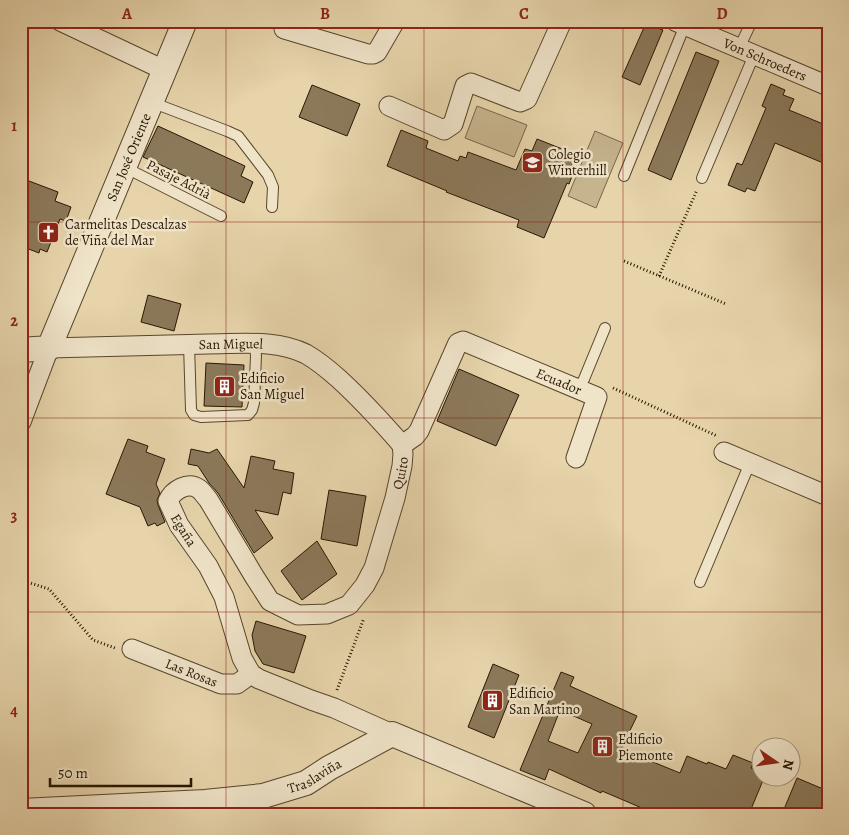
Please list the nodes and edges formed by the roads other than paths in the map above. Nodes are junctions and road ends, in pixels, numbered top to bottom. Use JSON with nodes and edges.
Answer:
{"nodes":[{"id":1,"x":60,"y":21,"type":"edge"},
{"id":2,"x":185,"y":21,"type":"edge"},
{"id":3,"x":394,"y":21,"type":"edge"},
{"id":4,"x":562,"y":21,"type":"edge"},
{"id":5,"x":752,"y":21,"type":"edge"},
{"id":6,"x":680,"y":23,"type":"edge"},
{"id":7,"x":284,"y":29,"type":"dead end"},
{"id":8,"x":747,"y":52,"type":"junction"},
{"id":9,"x":164,"y":70,"type":"junction"},
{"id":10,"x":828,"y":86,"type":"edge"},
{"id":11,"x":151,"y":102,"type":"junction"},
{"id":12,"x":390,"y":106,"type":"dead end"},
{"id":13,"x":124,"y":167,"type":"junction"},
{"id":14,"x":624,"y":176,"type":"dead end"},
{"id":15,"x":702,"y":178,"type":"road end"},
{"id":16,"x":272,"y":207,"type":"dead end"},
{"id":17,"x":221,"y":216,"type":"dead end"},
{"id":18,"x":605,"y":328,"type":"dead end"},
{"id":19,"x":460,"y":341,"type":"joint"},
{"id":20,"x":189,"y":344,"type":"junction"},
{"id":21,"x":256,"y":344,"type":"junction"},
{"id":22,"x":49,"y":348,"type":"junction"},
{"id":23,"x":21,"y":350,"type":"edge"},
{"id":24,"x":578,"y":389,"type":"junction"},
{"id":25,"x":21,"y":422,"type":"edge"},
{"id":26,"x":721,"y":444,"type":"road end"},
{"id":27,"x":402,"y":445,"type":"junction"},
{"id":28,"x":576,"y":458,"type":"dead end"},
{"id":29,"x":750,"y":463,"type":"junction"},
{"id":30,"x":828,"y":496,"type":"edge"},
{"id":31,"x":700,"y":582,"type":"dead end"},
{"id":32,"x":365,"y":585,"type":"joint"},
{"id":33,"x":132,"y":649,"type":"dead end"},
{"id":34,"x":251,"y":674,"type":"junction"},
{"id":35,"x":392,"y":734,"type":"junction"},
{"id":36,"x":21,"y":811,"type":"edge"},
{"id":37,"x":575,"y":812,"type":"edge"}],
"edges":[{"from":1,"to":9,"type":"street"},
{"from":2,"to":9,"type":"street","name":"San José Oriente"},
{"from":3,"to":7,"type":"street"},
{"from":4,"to":12,"type":"street"},
{"from":5,"to":8,"type":"lane"},
{"from":6,"to":8,"type":"street","name":"Von Schroeders"},
{"from":6,"to":14,"type":"lane"},
{"from":8,"to":10,"type":"street","name":"Von Schroeders"},
{"from":8,"to":15,"type":"lane"},
{"from":9,"to":11,"type":"street","name":"San José Oriente"},
{"from":11,"to":13,"type":"street","name":"San José Oriente"},
{"from":11,"to":16,"type":"lane"},
{"from":13,"to":17,"type":"lane","name":"Pasaje Adrià"},
{"from":13,"to":22,"type":"street","name":"San José Oriente"},
{"from":18,"to":24,"type":"lane"},
{"from":19,"to":24,"type":"street","name":"Ecuador"},
{"from":19,"to":27,"type":"street","name":"Quito"},
{"from":20,"to":21,"type":"street","name":"San Miguel"},
{"from":20,"to":21,"type":"lane"},
{"from":20,"to":22,"type":"street","name":"San Miguel"},
{"from":21,"to":27,"type":"street","name":"San Miguel"},
{"from":22,"to":23,"type":"street","name":"San Miguel"},
{"from":22,"to":25,"type":"street"},
{"from":24,"to":28,"type":"street","name":"Ecuador"},
{"from":26,"to":29,"type":"street"},
{"from":27,"to":32,"type":"street","name":"Quito"},
{"from":29,"to":30,"type":"street"},
{"from":29,"to":31,"type":"lane"},
{"from":32,"to":34,"type":"street","name":"Egaña"},
{"from":33,"to":34,"type":"street","name":"Las Rosas"},
{"from":34,"to":35,"type":"street"},
{"from":35,"to":36,"type":"street","name":"Traslaviña"},
{"from":35,"to":37,"type":"street"}]}
